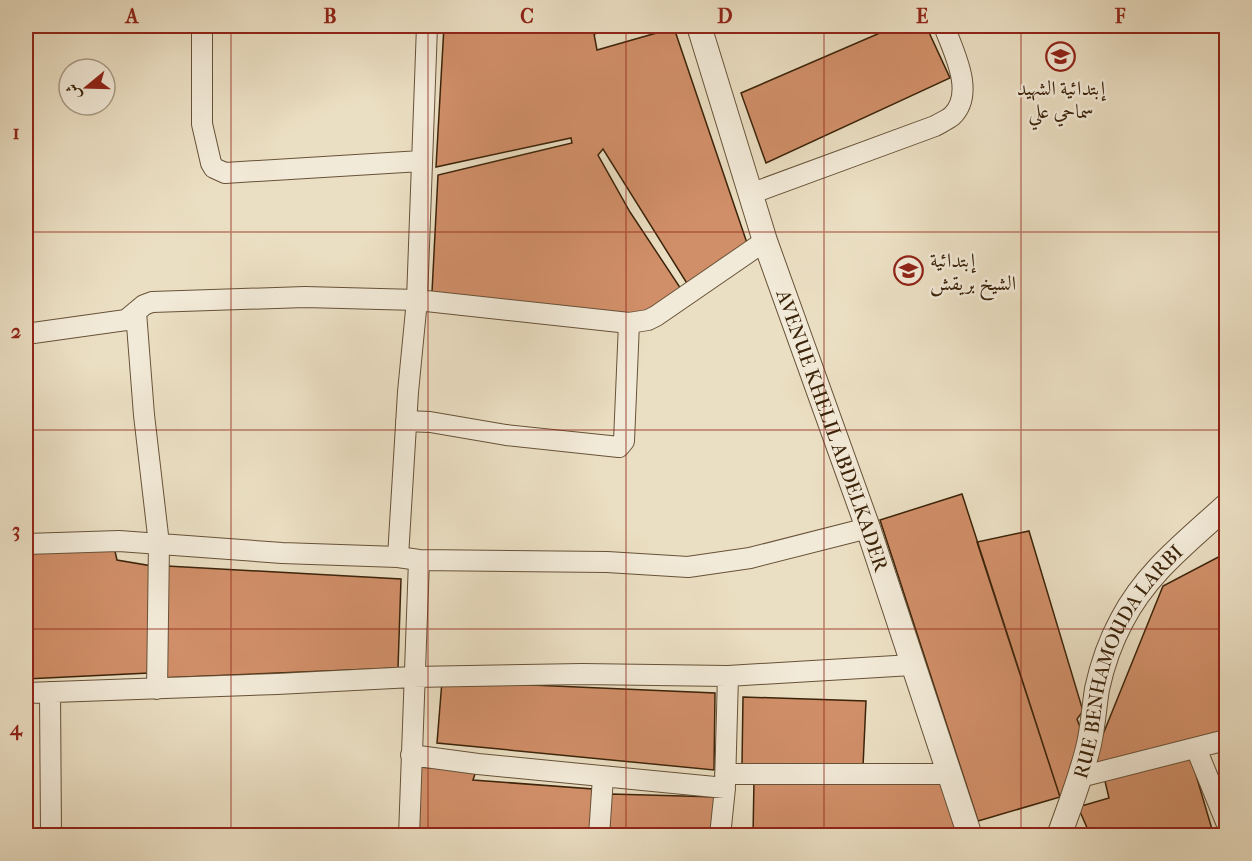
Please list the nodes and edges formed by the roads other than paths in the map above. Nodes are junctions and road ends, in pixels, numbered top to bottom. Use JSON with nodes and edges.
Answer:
{"nodes":[{"id":1,"x":202,"y":26,"type":"edge"},
{"id":2,"x":427,"y":26,"type":"edge"},
{"id":3,"x":699,"y":26,"type":"edge"},
{"id":4,"x":944,"y":26,"type":"edge"},
{"id":5,"x":421,"y":162,"type":"junction"},
{"id":6,"x":750,"y":194,"type":"junction"},
{"id":7,"x":765,"y":241,"type":"junction"},
{"id":8,"x":417,"y":300,"type":"junction"},
{"id":9,"x":136,"y":312,"type":"junction"},
{"id":10,"x":628,"y":323,"type":"junction"},
{"id":11,"x":26,"y":334,"type":"edge"},
{"id":12,"x":406,"y":422,"type":"junction"},
{"id":13,"x":1227,"y":506,"type":"edge"},
{"id":14,"x":868,"y":528,"type":"junction"},
{"id":15,"x":26,"y":544,"type":"edge"},
{"id":16,"x":159,"y":544,"type":"junction"},
{"id":17,"x":398,"y":557,"type":"junction"},
{"id":18,"x":419,"y":560,"type":"junction"},
{"id":19,"x":912,"y":665,"type":"junction"},
{"id":20,"x":728,"y":676,"type":"junction"},
{"id":21,"x":413,"y":677,"type":"junction"},
{"id":22,"x":157,"y":688,"type":"junction"},
{"id":23,"x":50,"y":692,"type":"junction"},
{"id":24,"x":26,"y":693,"type":"edge"},
{"id":25,"x":1227,"y":740,"type":"edge"},
{"id":26,"x":1196,"y":748,"type":"junction"},
{"id":27,"x":411,"y":755,"type":"junction"},
{"id":28,"x":948,"y":774,"type":"junction"},
{"id":29,"x":603,"y":777,"type":"junction"},
{"id":30,"x":1080,"y":777,"type":"junction"},
{"id":31,"x":725,"y":781,"type":"junction"},
{"id":32,"x":1227,"y":822,"type":"edge"},
{"id":33,"x":51,"y":836,"type":"edge"},
{"id":34,"x":409,"y":836,"type":"edge"},
{"id":35,"x":599,"y":836,"type":"edge"},
{"id":36,"x":720,"y":836,"type":"edge"},
{"id":37,"x":970,"y":836,"type":"edge"},
{"id":38,"x":1059,"y":836,"type":"edge"}],
"edges":[{"from":1,"to":5,"type":"street"},
{"from":2,"to":5,"type":"street"},
{"from":3,"to":6,"type":"street","name":"AVENUE KHELIL ABDELKADER"},
{"from":4,"to":6,"type":"street"},
{"from":5,"to":8,"type":"street"},
{"from":6,"to":7,"type":"street","name":"AVENUE KHELIL ABDELKADER"},
{"from":7,"to":10,"type":"street"},
{"from":7,"to":14,"type":"street","name":"AVENUE KHELIL ABDELKADER"},
{"from":8,"to":9,"type":"street"},
{"from":8,"to":10,"type":"street"},
{"from":8,"to":12,"type":"street"},
{"from":9,"to":11,"type":"street"},
{"from":9,"to":16,"type":"street"},
{"from":10,"to":12,"type":"street"},
{"from":12,"to":17,"type":"street"},
{"from":13,"to":30,"type":"street","name":"RUE BENHAMOUDA LARBI"},
{"from":14,"to":18,"type":"street"},
{"from":14,"to":19,"type":"street","name":"AVENUE KHELIL ABDELKADER"},
{"from":15,"to":16,"type":"street"},
{"from":16,"to":17,"type":"street"},
{"from":16,"to":22,"type":"street"},
{"from":17,"to":18,"type":"street"},
{"from":18,"to":21,"type":"street"},
{"from":19,"to":20,"type":"street"},
{"from":19,"to":28,"type":"street","name":"AVENUE KHELIL ABDELKADER"},
{"from":20,"to":21,"type":"street"},
{"from":20,"to":31,"type":"street"},
{"from":21,"to":22,"type":"street"},
{"from":21,"to":27,"type":"street"},
{"from":22,"to":23,"type":"street"},
{"from":23,"to":24,"type":"street"},
{"from":23,"to":33,"type":"street"},
{"from":25,"to":26,"type":"street"},
{"from":26,"to":30,"type":"street"},
{"from":26,"to":32,"type":"street"},
{"from":27,"to":29,"type":"street"},
{"from":27,"to":34,"type":"street"},
{"from":28,"to":31,"type":"street"},
{"from":28,"to":37,"type":"street","name":"AVENUE KHELIL ABDELKADER"},
{"from":29,"to":31,"type":"street"},
{"from":29,"to":35,"type":"street"},
{"from":30,"to":38,"type":"street","name":"RUE BENHAMOUDA LARBI"},
{"from":31,"to":36,"type":"street"}]}
